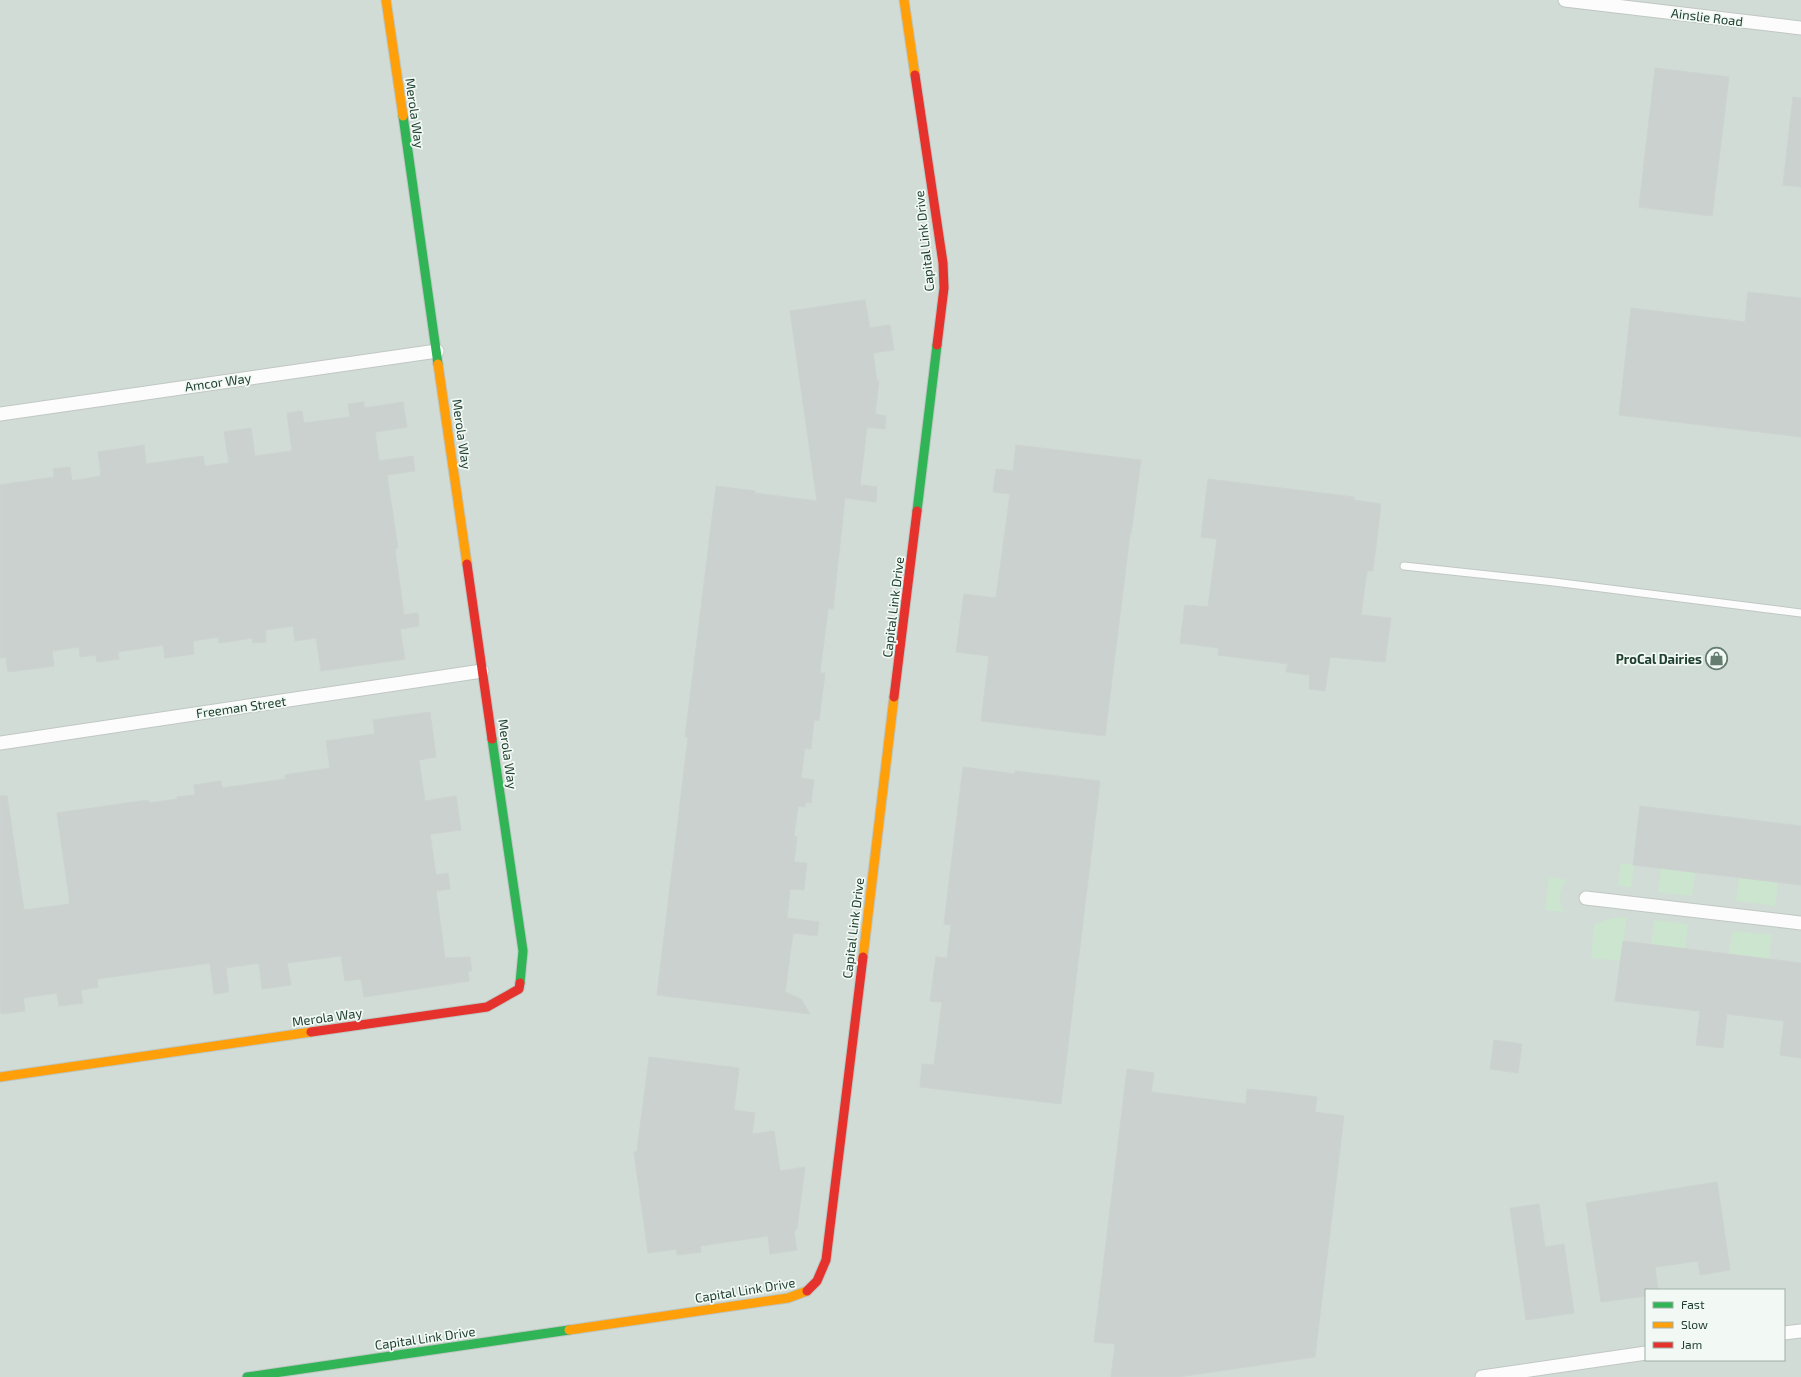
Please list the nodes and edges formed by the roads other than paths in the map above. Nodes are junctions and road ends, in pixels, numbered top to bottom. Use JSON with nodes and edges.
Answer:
{"nodes":[{"id":1,"x":386,"y":0,"type":"edge"},
{"id":2,"x":904,"y":0,"type":"edge"},
{"id":3,"x":1565,"y":0,"type":"edge"},
{"id":4,"x":1801,"y":28,"type":"edge"},
{"id":5,"x":437,"y":350,"type":"junction"},
{"id":6,"x":0,"y":414,"type":"edge"},
{"id":7,"x":1404,"y":566,"type":"dead end"},
{"id":8,"x":1801,"y":613,"type":"edge"},
{"id":9,"x":482,"y":671,"type":"junction"},
{"id":10,"x":0,"y":742,"type":"edge"},
{"id":11,"x":1586,"y":898,"type":"dead end"},
{"id":12,"x":1801,"y":924,"type":"edge"},
{"id":13,"x":0,"y":1077,"type":"edge"},
{"id":14,"x":1801,"y":1331,"type":"edge"},
{"id":15,"x":1785,"y":1333,"type":"edge"},
{"id":16,"x":1645,"y":1353,"type":"edge"},
{"id":17,"x":247,"y":1377,"type":"edge"},
{"id":18,"x":1482,"y":1377,"type":"edge"}],
"edges":[{"from":1,"to":5,"type":"street","name":"Merola Way"},
{"from":2,"to":17,"type":"street","name":"Capital Link Drive"},
{"from":3,"to":4,"type":"street","name":"Ainslie Road"},
{"from":5,"to":6,"type":"street","name":"Amcor Way"},
{"from":5,"to":9,"type":"street","name":"Merola Way"},
{"from":7,"to":8,"type":"lane"},
{"from":9,"to":10,"type":"street","name":"Freeman Street"},
{"from":9,"to":13,"type":"street","name":"Merola Way"},
{"from":11,"to":12,"type":"street"},
{"from":14,"to":15,"type":"street"},
{"from":16,"to":18,"type":"street"}]}
